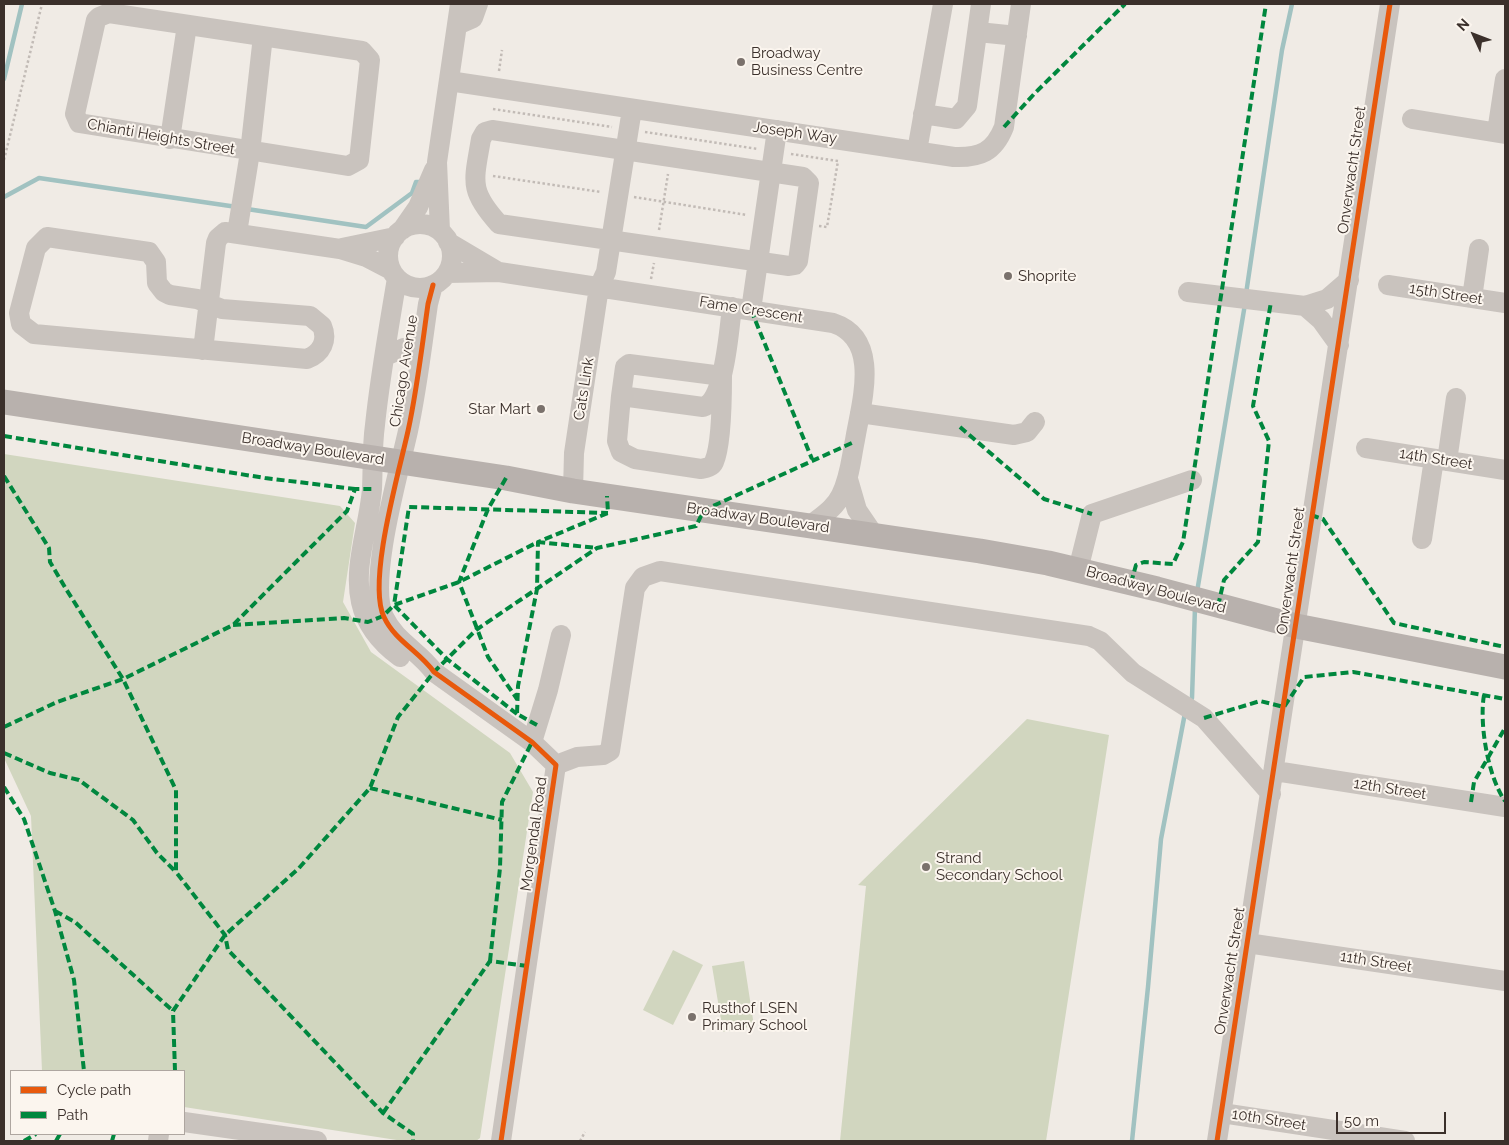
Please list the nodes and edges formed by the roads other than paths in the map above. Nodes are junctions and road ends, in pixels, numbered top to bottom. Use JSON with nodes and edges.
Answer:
{"nodes":[{"id":1,"x":460,"y":4,"type":"edge"},
{"id":2,"x":478,"y":4,"type":"edge"},
{"id":3,"x":943,"y":4,"type":"edge"},
{"id":4,"x":981,"y":4,"type":"edge"},
{"id":5,"x":1021,"y":4,"type":"edge"},
{"id":6,"x":1390,"y":4,"type":"edge"},
{"id":7,"x":187,"y":25,"type":"junction"},
{"id":8,"x":457,"y":25,"type":"junction"},
{"id":9,"x":978,"y":32,"type":"junction"},
{"id":10,"x":263,"y":36,"type":"junction"},
{"id":11,"x":1017,"y":36,"type":"junction"},
{"id":12,"x":1505,"y":79,"type":"edge"},
{"id":13,"x":449,"y":81,"type":"junction"},
{"id":14,"x":632,"y":109,"type":"junction"},
{"id":15,"x":923,"y":114,"type":"junction"},
{"id":16,"x":1412,"y":119,"type":"dead end"},
{"id":17,"x":777,"y":130,"type":"junction"},
{"id":18,"x":1501,"y":133,"type":"edge"},
{"id":19,"x":170,"y":139,"type":"junction"},
{"id":20,"x":625,"y":150,"type":"junction"},
{"id":21,"x":917,"y":151,"type":"junction"},
{"id":22,"x":250,"y":152,"type":"junction"},
{"id":23,"x":437,"y":162,"type":"junction"},
{"id":24,"x":772,"y":172,"type":"junction"},
{"id":25,"x":239,"y":218,"type":"junction"},
{"id":26,"x":399,"y":233,"type":"junction"},
{"id":27,"x":444,"y":237,"type":"junction"},
{"id":28,"x":611,"y":240,"type":"junction"},
{"id":29,"x":340,"y":249,"type":"junction"},
{"id":30,"x":1479,"y":249,"type":"dead end"},
{"id":31,"x":758,"y":262,"type":"junction"},
{"id":32,"x":499,"y":272,"type":"junction"},
{"id":33,"x":394,"y":274,"type":"junction"},
{"id":34,"x":440,"y":279,"type":"junction"},
{"id":35,"x":1349,"y":280,"type":"junction"},
{"id":36,"x":1388,"y":285,"type":"dead end"},
{"id":37,"x":599,"y":287,"type":"junction"},
{"id":38,"x":1188,"y":292,"type":"dead end"},
{"id":39,"x":1472,"y":298,"type":"junction"},
{"id":40,"x":1505,"y":303,"type":"edge"},
{"id":41,"x":208,"y":304,"type":"junction"},
{"id":42,"x":1305,"y":306,"type":"junction"},
{"id":43,"x":742,"y":309,"type":"junction"},
{"id":44,"x":1339,"y":345,"type":"junction"},
{"id":45,"x":421,"y":347,"type":"junction"},
{"id":46,"x":203,"y":350,"type":"junction"},
{"id":47,"x":385,"y":356,"type":"junction"},
{"id":48,"x":722,"y":376,"type":"junction"},
{"id":49,"x":621,"y":396,"type":"junction"},
{"id":50,"x":1456,"y":398,"type":"dead end"},
{"id":51,"x":4,"y":402,"type":"edge"},
{"id":52,"x":860,"y":413,"type":"junction"},
{"id":53,"x":1035,"y":422,"type":"dead end"},
{"id":54,"x":1366,"y":448,"type":"dead end"},
{"id":55,"x":372,"y":458,"type":"junction"},
{"id":56,"x":1440,"y":460,"type":"junction"},
{"id":57,"x":401,"y":462,"type":"junction"},
{"id":58,"x":1505,"y":470,"type":"edge"},
{"id":59,"x":848,"y":479,"type":"junction"},
{"id":60,"x":1192,"y":480,"type":"dead end"},
{"id":61,"x":573,"y":491,"type":"junction"},
{"id":62,"x":811,"y":525,"type":"junction"},
{"id":63,"x":874,"y":535,"type":"junction"},
{"id":64,"x":1422,"y":539,"type":"dead end"},
{"id":65,"x":1078,"y":570,"type":"junction"},
{"id":66,"x":1296,"y":626,"type":"junction"},
{"id":67,"x":561,"y":635,"type":"dead end"},
{"id":68,"x":1505,"y":667,"type":"edge"},
{"id":69,"x":434,"y":672,"type":"junction"},
{"id":70,"x":532,"y":742,"type":"junction"},
{"id":71,"x":556,"y":764,"type":"junction"},
{"id":72,"x":1274,"y":771,"type":"junction"},
{"id":73,"x":1271,"y":794,"type":"junction"},
{"id":74,"x":1505,"y":807,"type":"edge"},
{"id":75,"x":1247,"y":943,"type":"junction"},
{"id":76,"x":1505,"y":981,"type":"edge"},
{"id":77,"x":1222,"y":1113,"type":"junction"},
{"id":78,"x":185,"y":1122,"type":"edge"},
{"id":79,"x":245,"y":1136,"type":"edge"},
{"id":80,"x":317,"y":1141,"type":"edge"},
{"id":81,"x":501,"y":1141,"type":"edge"},
{"id":82,"x":1217,"y":1141,"type":"edge"},
{"id":83,"x":1405,"y":1141,"type":"edge"}],
"edges":[{"from":1,"to":8,"type":"street"},
{"from":2,"to":8,"type":"street"},
{"from":3,"to":15,"type":"street"},
{"from":4,"to":9,"type":"street"},
{"from":5,"to":11,"type":"street","name":"Joseph Way"},
{"from":6,"to":35,"type":"street","name":"Onverwacht Street"},
{"from":7,"to":10,"type":"street","name":"Chianti Heights Street"},
{"from":7,"to":19,"type":"street"},
{"from":7,"to":19,"type":"street","name":"Chianti Heights Street"},
{"from":8,"to":13,"type":"street"},
{"from":9,"to":11,"type":"street"},
{"from":9,"to":15,"type":"street"},
{"from":10,"to":22,"type":"street","name":"Chianti Heights Street"},
{"from":10,"to":22,"type":"street","name":"Chianti Heights Street"},
{"from":11,"to":21,"type":"street","name":"Joseph Way"},
{"from":12,"to":18,"type":"street"},
{"from":13,"to":14,"type":"street","name":"Joseph Way"},
{"from":13,"to":23,"type":"street"},
{"from":14,"to":17,"type":"street","name":"Joseph Way"},
{"from":14,"to":20,"type":"street","name":"Cats Link"},
{"from":15,"to":21,"type":"street"},
{"from":16,"to":18,"type":"street"},
{"from":17,"to":21,"type":"street","name":"Joseph Way"},
{"from":17,"to":24,"type":"street"},
{"from":19,"to":22,"type":"street","name":"Chianti Heights Street"},
{"from":20,"to":24,"type":"street"},
{"from":20,"to":28,"type":"street","name":"Cats Link"},
{"from":20,"to":28,"type":"street"},
{"from":22,"to":25,"type":"street","name":"Chianti Heights Street"},
{"from":23,"to":26,"type":"street"},
{"from":23,"to":27,"type":"street"},
{"from":24,"to":31,"type":"street"},
{"from":24,"to":31,"type":"street"},
{"from":25,"to":29,"type":"street"},
{"from":25,"to":41,"type":"street"},
{"from":26,"to":27,"type":"street"},
{"from":26,"to":29,"type":"street"},
{"from":26,"to":33,"type":"street"},
{"from":27,"to":32,"type":"street","name":"Fame Crescent"},
{"from":27,"to":34,"type":"street"},
{"from":28,"to":31,"type":"street"},
{"from":28,"to":37,"type":"street","name":"Cats Link"},
{"from":29,"to":33,"type":"street"},
{"from":30,"to":39,"type":"street"},
{"from":31,"to":43,"type":"street"},
{"from":32,"to":34,"type":"street","name":"Fame Crescent"},
{"from":32,"to":37,"type":"street","name":"Fame Crescent"},
{"from":33,"to":34,"type":"street"},
{"from":33,"to":47,"type":"street","name":"Chicago Avenue"},
{"from":34,"to":45,"type":"street","name":"Chicago Avenue"},
{"from":35,"to":42,"type":"street"},
{"from":35,"to":44,"type":"street","name":"Onverwacht Street"},
{"from":36,"to":39,"type":"street","name":"15th Street"},
{"from":37,"to":43,"type":"street","name":"Fame Crescent"},
{"from":37,"to":61,"type":"street","name":"Cats Link"},
{"from":38,"to":42,"type":"street"},
{"from":39,"to":40,"type":"street","name":"15th Street"},
{"from":41,"to":46,"type":"street"},
{"from":41,"to":46,"type":"street"},
{"from":41,"to":46,"type":"street"},
{"from":42,"to":44,"type":"street"},
{"from":43,"to":48,"type":"street"},
{"from":43,"to":52,"type":"street","name":"Fame Crescent"},
{"from":44,"to":66,"type":"street","name":"Onverwacht Street"},
{"from":45,"to":47,"type":"street"},
{"from":45,"to":57,"type":"street","name":"Chicago Avenue"},
{"from":47,"to":55,"type":"street","name":"Chicago Avenue"},
{"from":48,"to":49,"type":"street"},
{"from":48,"to":49,"type":"street"},
{"from":48,"to":49,"type":"street"},
{"from":50,"to":56,"type":"street"},
{"from":51,"to":55,"type":"main road","name":"Broadway Boulevard"},
{"from":52,"to":53,"type":"street"},
{"from":52,"to":59,"type":"street","name":"Fame Crescent"},
{"from":54,"to":56,"type":"street","name":"14th Street"},
{"from":55,"to":57,"type":"main road","name":"Broadway Boulevard"},
{"from":55,"to":69,"type":"street","name":"Morgendal Road"},
{"from":56,"to":58,"type":"street","name":"14th Street"},
{"from":56,"to":64,"type":"street"},
{"from":57,"to":61,"type":"main road","name":"Broadway Boulevard"},
{"from":57,"to":69,"type":"street","name":"Morgendal Road"},
{"from":59,"to":62,"type":"street","name":"Fame Crescent"},
{"from":59,"to":63,"type":"street","name":"Fame Crescent"},
{"from":60,"to":65,"type":"street"},
{"from":61,"to":62,"type":"main road","name":"Broadway Boulevard"},
{"from":62,"to":63,"type":"main road","name":"Broadway Boulevard"},
{"from":63,"to":65,"type":"main road","name":"Broadway Boulevard"},
{"from":65,"to":66,"type":"main road","name":"Broadway Boulevard"},
{"from":66,"to":68,"type":"main road","name":"Broadway Boulevard"},
{"from":66,"to":72,"type":"street","name":"Onverwacht Street"},
{"from":67,"to":70,"type":"street"},
{"from":69,"to":70,"type":"street","name":"Morgendal Road"},
{"from":70,"to":71,"type":"street","name":"Morgendal Road"},
{"from":71,"to":73,"type":"street"},
{"from":71,"to":81,"type":"street","name":"Morgendal Road"},
{"from":72,"to":73,"type":"street","name":"Onverwacht Street"},
{"from":72,"to":74,"type":"street","name":"12th Street"},
{"from":73,"to":75,"type":"street","name":"Onverwacht Street"},
{"from":75,"to":76,"type":"street","name":"11th Street"},
{"from":75,"to":77,"type":"street","name":"Onverwacht Street"},
{"from":77,"to":82,"type":"street","name":"Onverwacht Street"},
{"from":77,"to":83,"type":"street","name":"10th Street"},
{"from":78,"to":79,"type":"street"},
{"from":79,"to":80,"type":"street"}]}
